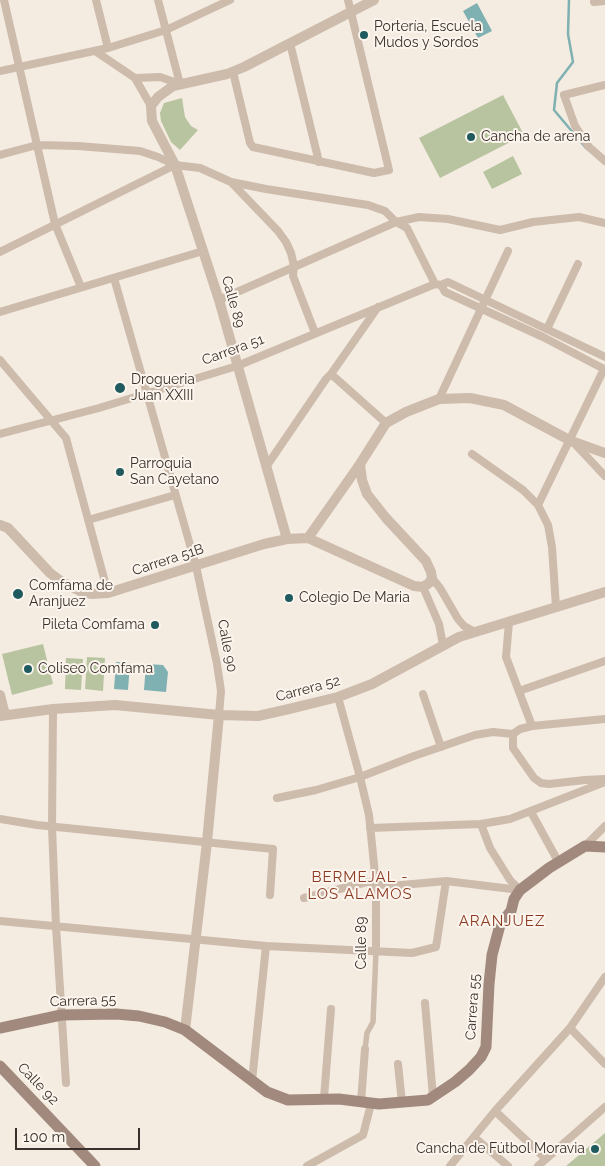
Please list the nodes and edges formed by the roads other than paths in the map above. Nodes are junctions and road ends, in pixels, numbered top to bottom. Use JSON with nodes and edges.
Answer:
{"nodes":[{"id":1,"x":4,"y":0,"type":"edge"},
{"id":2,"x":96,"y":0,"type":"edge"},
{"id":3,"x":158,"y":0,"type":"edge"},
{"id":4,"x":230,"y":0,"type":"edge"},
{"id":5,"x":348,"y":0,"type":"edge"},
{"id":6,"x":374,"y":0,"type":"edge"},
{"id":7,"x":605,"y":1,"type":"edge"},
{"id":8,"x":594,"y":2,"type":"dead end"},
{"id":9,"x":351,"y":11,"type":"junction"},
{"id":10,"x":166,"y":30,"type":"junction"},
{"id":11,"x":290,"y":43,"type":"junction"},
{"id":12,"x":108,"y":48,"type":"junction"},
{"id":13,"x":95,"y":51,"type":"junction"},
{"id":14,"x":19,"y":68,"type":"junction"},
{"id":15,"x":0,"y":71,"type":"edge"},
{"id":16,"x":233,"y":72,"type":"junction"},
{"id":17,"x":136,"y":78,"type":"junction"},
{"id":18,"x":180,"y":84,"type":"junction"},
{"id":19,"x":605,"y":85,"type":"edge"},
{"id":20,"x":151,"y":106,"type":"junction"},
{"id":21,"x":37,"y":145,"type":"junction"},
{"id":22,"x":0,"y":155,"type":"edge"},
{"id":23,"x":605,"y":161,"type":"edge"},
{"id":24,"x":320,"y":162,"type":"junction"},
{"id":25,"x":175,"y":165,"type":"junction"},
{"id":26,"x":231,"y":182,"type":"junction"},
{"id":27,"x":396,"y":222,"type":"junction"},
{"id":28,"x":605,"y":223,"type":"edge"},
{"id":29,"x":55,"y":224,"type":"junction"},
{"id":30,"x":203,"y":251,"type":"junction"},
{"id":31,"x":0,"y":252,"type":"edge"},
{"id":32,"x":508,"y":252,"type":"dead end"},
{"id":33,"x":578,"y":264,"type":"dead end"},
{"id":34,"x":294,"y":266,"type":"junction"},
{"id":35,"x":114,"y":278,"type":"junction"},
{"id":36,"x":438,"y":284,"type":"junction"},
{"id":37,"x":81,"y":287,"type":"junction"},
{"id":38,"x":484,"y":299,"type":"junction"},
{"id":39,"x":219,"y":300,"type":"junction"},
{"id":40,"x":378,"y":307,"type":"junction"},
{"id":41,"x":480,"y":309,"type":"junction"},
{"id":42,"x":0,"y":312,"type":"edge"},
{"id":43,"x":547,"y":329,"type":"junction"},
{"id":44,"x":315,"y":332,"type":"junction"},
{"id":45,"x":605,"y":357,"type":"edge"},
{"id":46,"x":0,"y":360,"type":"edge"},
{"id":47,"x":237,"y":366,"type":"junction"},
{"id":48,"x":331,"y":374,"type":"junction"},
{"id":49,"x":146,"y":393,"type":"junction"},
{"id":50,"x":440,"y":399,"type":"junction"},
{"id":51,"x":52,"y":422,"type":"junction"},
{"id":52,"x":386,"y":423,"type":"junction"},
{"id":53,"x":0,"y":434,"type":"edge"},
{"id":54,"x":571,"y":441,"type":"junction"},
{"id":55,"x":605,"y":453,"type":"edge"},
{"id":56,"x":472,"y":454,"type":"dead end"},
{"id":57,"x":360,"y":464,"type":"junction"},
{"id":58,"x":266,"y":467,"type":"junction"},
{"id":59,"x":605,"y":476,"type":"edge"},
{"id":60,"x":176,"y":494,"type":"junction"},
{"id":61,"x":538,"y":505,"type":"junction"},
{"id":62,"x":88,"y":520,"type":"junction"},
{"id":63,"x":0,"y":525,"type":"edge"},
{"id":64,"x":308,"y":538,"type":"junction"},
{"id":65,"x":287,"y":539,"type":"junction"},
{"id":66,"x":196,"y":566,"type":"junction"},
{"id":67,"x":432,"y":578,"type":"junction"},
{"id":68,"x":423,"y":587,"type":"junction"},
{"id":69,"x":605,"y":592,"type":"edge"},
{"id":70,"x":108,"y":593,"type":"junction"},
{"id":71,"x":556,"y":607,"type":"junction"},
{"id":72,"x":509,"y":622,"type":"junction"},
{"id":73,"x":475,"y":632,"type":"junction"},
{"id":74,"x":443,"y":646,"type":"junction"},
{"id":75,"x":605,"y":661,"type":"edge"},
{"id":76,"x":519,"y":691,"type":"junction"},
{"id":77,"x":423,"y":694,"type":"dead end"},
{"id":78,"x":0,"y":695,"type":"edge"},
{"id":79,"x":338,"y":697,"type":"junction"},
{"id":80,"x":52,"y":709,"type":"junction"},
{"id":81,"x":3,"y":716,"type":"edge"},
{"id":82,"x":219,"y":716,"type":"junction"},
{"id":83,"x":605,"y":718,"type":"edge"},
{"id":84,"x":532,"y":726,"type":"junction"},
{"id":85,"x":513,"y":734,"type":"junction"},
{"id":86,"x":440,"y":747,"type":"junction"},
{"id":87,"x":360,"y":777,"type":"junction"},
{"id":88,"x":605,"y":781,"type":"edge"},
{"id":89,"x":276,"y":798,"type":"dead end"},
{"id":90,"x":531,"y":812,"type":"junction"},
{"id":91,"x":0,"y":819,"type":"edge"},
{"id":92,"x":481,"y":824,"type":"junction"},
{"id":93,"x":52,"y":826,"type":"junction"},
{"id":94,"x":605,"y":826,"type":"edge"},
{"id":95,"x":370,"y":828,"type":"junction"},
{"id":96,"x":207,"y":842,"type":"junction"},
{"id":97,"x":585,"y":846,"type":"junction"},
{"id":98,"x":605,"y":847,"type":"edge"},
{"id":99,"x":559,"y":863,"type":"junction"},
{"id":100,"x":446,"y":881,"type":"junction"},
{"id":101,"x":376,"y":884,"type":"junction"},
{"id":102,"x":520,"y":890,"type":"junction"},
{"id":103,"x":270,"y":895,"type":"dead end"},
{"id":104,"x":304,"y":898,"type":"dead end"},
{"id":105,"x":0,"y":920,"type":"edge"},
{"id":106,"x":56,"y":926,"type":"junction"},
{"id":107,"x":195,"y":940,"type":"junction"},
{"id":108,"x":266,"y":946,"type":"junction"},
{"id":109,"x":376,"y":952,"type":"junction"},
{"id":110,"x":605,"y":977,"type":"edge"},
{"id":111,"x":425,"y":1003,"type":"dead end"},
{"id":112,"x":331,"y":1009,"type":"dead end"},
{"id":113,"x":61,"y":1015,"type":"junction"},
{"id":114,"x":0,"y":1028,"type":"edge"},
{"id":115,"x":570,"y":1028,"type":"junction"},
{"id":116,"x":185,"y":1030,"type":"junction"},
{"id":117,"x":365,"y":1050,"type":"joint"},
{"id":118,"x":398,"y":1064,"type":"dead end"},
{"id":119,"x":605,"y":1064,"type":"edge"},
{"id":120,"x":0,"y":1066,"type":"edge"},
{"id":121,"x":252,"y":1081,"type":"junction"},
{"id":122,"x":66,"y":1083,"type":"dead end"},
{"id":123,"x":433,"y":1097,"type":"junction"},
{"id":124,"x":324,"y":1098,"type":"junction"},
{"id":125,"x":366,"y":1103,"type":"junction"},
{"id":126,"x":402,"y":1103,"type":"junction"},
{"id":127,"x":605,"y":1107,"type":"edge"},
{"id":128,"x":495,"y":1111,"type":"junction"},
{"id":129,"x":474,"y":1137,"type":"junction"},
{"id":130,"x":546,"y":1158,"type":"junction"},
{"id":131,"x":95,"y":1166,"type":"edge"},
{"id":132,"x":307,"y":1166,"type":"edge"},
{"id":133,"x":450,"y":1166,"type":"edge"},
{"id":134,"x":508,"y":1166,"type":"edge"},
{"id":135,"x":538,"y":1166,"type":"edge"}],
"edges":[{"from":1,"to":14,"type":"street"},
{"from":2,"to":12,"type":"street"},
{"from":3,"to":10,"type":"street"},
{"from":4,"to":10,"type":"street"},
{"from":5,"to":9,"type":"street"},
{"from":6,"to":9,"type":"street"},
{"from":7,"to":8,"type":"street"},
{"from":9,"to":11,"type":"street"},
{"from":9,"to":24,"type":"street"},
{"from":10,"to":12,"type":"street"},
{"from":10,"to":18,"type":"street"},
{"from":11,"to":16,"type":"street"},
{"from":11,"to":24,"type":"street"},
{"from":12,"to":13,"type":"street"},
{"from":13,"to":14,"type":"street"},
{"from":13,"to":17,"type":"street"},
{"from":14,"to":15,"type":"street"},
{"from":14,"to":21,"type":"street"},
{"from":16,"to":18,"type":"street"},
{"from":16,"to":24,"type":"street"},
{"from":17,"to":18,"type":"street"},
{"from":17,"to":20,"type":"street"},
{"from":18,"to":20,"type":"street"},
{"from":19,"to":23,"type":"street"},
{"from":20,"to":25,"type":"street","name":"Calle 89"},
{"from":21,"to":22,"type":"street"},
{"from":21,"to":25,"type":"street"},
{"from":21,"to":29,"type":"street"},
{"from":25,"to":26,"type":"street"},
{"from":25,"to":29,"type":"street"},
{"from":25,"to":30,"type":"street","name":"Calle 89"},
{"from":26,"to":27,"type":"street"},
{"from":26,"to":34,"type":"street"},
{"from":27,"to":28,"type":"street"},
{"from":27,"to":34,"type":"street"},
{"from":27,"to":36,"type":"street"},
{"from":29,"to":31,"type":"street"},
{"from":29,"to":37,"type":"street"},
{"from":30,"to":35,"type":"street"},
{"from":30,"to":39,"type":"street","name":"Calle 89"},
{"from":32,"to":38,"type":"street"},
{"from":33,"to":43,"type":"street"},
{"from":34,"to":39,"type":"street"},
{"from":34,"to":44,"type":"street"},
{"from":35,"to":37,"type":"street"},
{"from":35,"to":49,"type":"street","name":"Calle 90"},
{"from":36,"to":38,"type":"street"},
{"from":36,"to":40,"type":"street","name":"Carrera 51"},
{"from":36,"to":41,"type":"street"},
{"from":37,"to":42,"type":"street"},
{"from":38,"to":41,"type":"street"},
{"from":38,"to":43,"type":"street"},
{"from":39,"to":47,"type":"street","name":"Calle 89"},
{"from":40,"to":44,"type":"street","name":"Carrera 51"},
{"from":40,"to":48,"type":"street"},
{"from":41,"to":50,"type":"street"},
{"from":41,"to":54,"type":"street"},
{"from":43,"to":45,"type":"street"},
{"from":44,"to":47,"type":"street","name":"Carrera 51"},
{"from":46,"to":51,"type":"street"},
{"from":47,"to":49,"type":"street","name":"Carrera 51"},
{"from":47,"to":58,"type":"street","name":"Calle 89"},
{"from":48,"to":52,"type":"street"},
{"from":48,"to":58,"type":"street"},
{"from":49,"to":51,"type":"street","name":"Carrera 51"},
{"from":49,"to":60,"type":"street","name":"Calle 90"},
{"from":50,"to":52,"type":"street"},
{"from":50,"to":54,"type":"street"},
{"from":51,"to":53,"type":"street","name":"Carrera 51"},
{"from":51,"to":62,"type":"street"},
{"from":52,"to":57,"type":"street"},
{"from":54,"to":55,"type":"street"},
{"from":54,"to":59,"type":"street"},
{"from":54,"to":61,"type":"street"},
{"from":56,"to":61,"type":"street"},
{"from":57,"to":64,"type":"street"},
{"from":57,"to":67,"type":"street"},
{"from":58,"to":65,"type":"street","name":"Calle 89"},
{"from":60,"to":62,"type":"street"},
{"from":60,"to":66,"type":"street","name":"Calle 90"},
{"from":61,"to":71,"type":"street"},
{"from":62,"to":70,"type":"street"},
{"from":63,"to":70,"type":"street","name":"Carrera 51B"},
{"from":64,"to":65,"type":"street","name":"Carrera 51B"},
{"from":64,"to":68,"type":"street"},
{"from":65,"to":66,"type":"street","name":"Carrera 51B"},
{"from":66,"to":70,"type":"street","name":"Carrera 51B"},
{"from":66,"to":82,"type":"street","name":"Calle 90"},
{"from":67,"to":68,"type":"street"},
{"from":67,"to":73,"type":"street"},
{"from":68,"to":74,"type":"street"},
{"from":69,"to":71,"type":"street","name":"Carrera 52"},
{"from":71,"to":72,"type":"street","name":"Carrera 52"},
{"from":72,"to":73,"type":"street","name":"Carrera 52"},
{"from":72,"to":76,"type":"street"},
{"from":73,"to":74,"type":"street","name":"Carrera 52"},
{"from":74,"to":79,"type":"street","name":"Carrera 52"},
{"from":75,"to":76,"type":"street"},
{"from":76,"to":84,"type":"street"},
{"from":77,"to":86,"type":"street"},
{"from":78,"to":81,"type":"street"},
{"from":79,"to":82,"type":"street","name":"Carrera 52"},
{"from":79,"to":87,"type":"street","name":"Calle 89"},
{"from":80,"to":81,"type":"street","name":"Carrera 52"},
{"from":80,"to":82,"type":"street","name":"Carrera 52"},
{"from":80,"to":93,"type":"street"},
{"from":82,"to":96,"type":"street","name":"Calle 90"},
{"from":83,"to":84,"type":"street"},
{"from":84,"to":85,"type":"street"},
{"from":85,"to":86,"type":"street"},
{"from":85,"to":88,"type":"street"},
{"from":86,"to":87,"type":"street"},
{"from":87,"to":89,"type":"street"},
{"from":87,"to":95,"type":"street","name":"Calle 89"},
{"from":88,"to":90,"type":"street"},
{"from":90,"to":92,"type":"street"},
{"from":90,"to":99,"type":"street"},
{"from":91,"to":93,"type":"street"},
{"from":92,"to":95,"type":"street"},
{"from":92,"to":102,"type":"street"},
{"from":93,"to":96,"type":"street"},
{"from":93,"to":106,"type":"street"},
{"from":94,"to":97,"type":"street"},
{"from":95,"to":101,"type":"street","name":"Calle 89"},
{"from":96,"to":103,"type":"street"},
{"from":96,"to":107,"type":"street","name":"Calle 90"},
{"from":97,"to":98,"type":"main road"},
{"from":97,"to":99,"type":"main road","name":"Carrera 55"},
{"from":99,"to":102,"type":"main road","name":"Carrera 55"},
{"from":100,"to":101,"type":"street"},
{"from":100,"to":102,"type":"street"},
{"from":100,"to":109,"type":"street"},
{"from":101,"to":104,"type":"street"},
{"from":101,"to":109,"type":"street","name":"Calle 89"},
{"from":102,"to":123,"type":"main road","name":"Carrera 55"},
{"from":105,"to":106,"type":"street"},
{"from":106,"to":107,"type":"street"},
{"from":106,"to":113,"type":"street"},
{"from":107,"to":108,"type":"street"},
{"from":107,"to":116,"type":"street","name":"Calle 90"},
{"from":108,"to":109,"type":"street"},
{"from":108,"to":121,"type":"street"},
{"from":109,"to":117,"type":"street","name":"Calle 89"},
{"from":110,"to":115,"type":"street"},
{"from":111,"to":123,"type":"street"},
{"from":112,"to":124,"type":"street"},
{"from":113,"to":114,"type":"main road","name":"Carrera 55"},
{"from":113,"to":116,"type":"main road","name":"Carrera 55"},
{"from":113,"to":122,"type":"street"},
{"from":115,"to":119,"type":"street"},
{"from":115,"to":128,"type":"street"},
{"from":116,"to":121,"type":"main road","name":"Carrera 55"},
{"from":117,"to":125,"type":"street","name":"Calle 89"},
{"from":118,"to":126,"type":"street"},
{"from":120,"to":131,"type":"main road","name":"Calle 92"},
{"from":121,"to":124,"type":"main road","name":"Carrera 55"},
{"from":123,"to":126,"type":"main road","name":"Carrera 55"},
{"from":124,"to":125,"type":"main road","name":"Carrera 55"},
{"from":125,"to":126,"type":"main road","name":"Carrera 55"},
{"from":125,"to":132,"type":"street","name":"Calle 89"},
{"from":127,"to":130,"type":"street"},
{"from":128,"to":129,"type":"street"},
{"from":128,"to":130,"type":"street"},
{"from":129,"to":133,"type":"street"},
{"from":129,"to":134,"type":"street"},
{"from":130,"to":135,"type":"street"}]}
